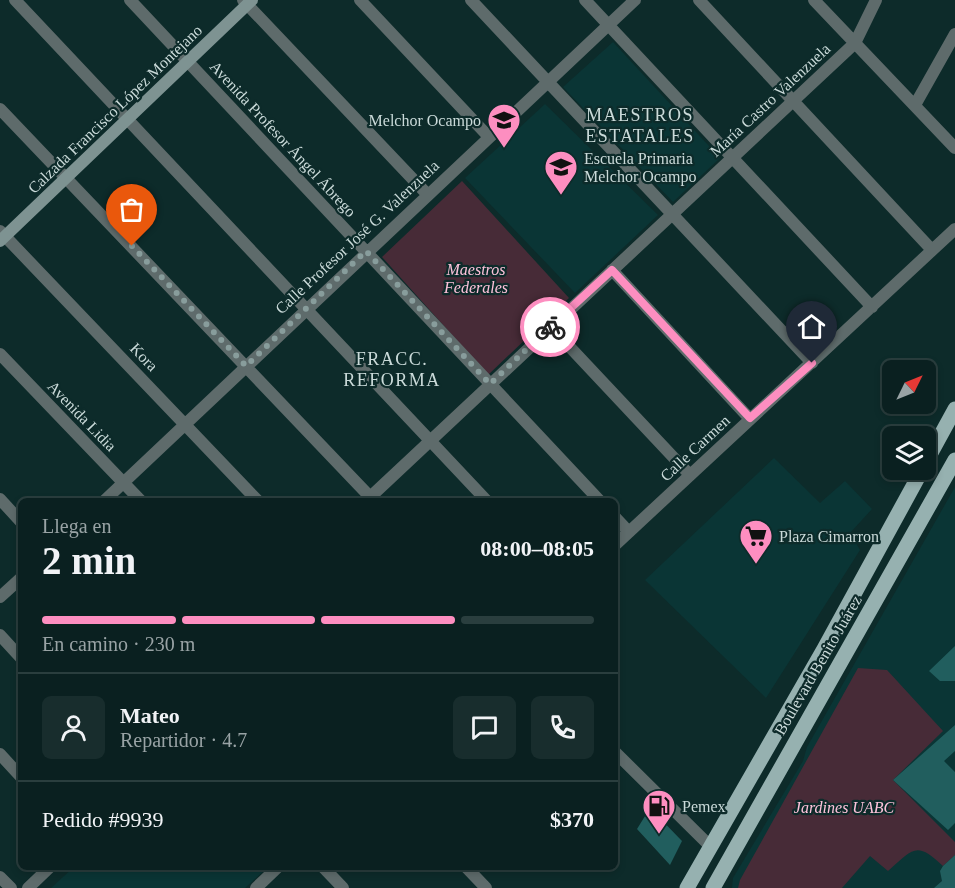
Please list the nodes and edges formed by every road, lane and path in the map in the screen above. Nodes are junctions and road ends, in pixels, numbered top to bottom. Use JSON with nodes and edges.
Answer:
{"nodes":[{"id":1,"x":15,"y":0,"type":"edge"},
{"id":2,"x":130,"y":0,"type":"edge"},
{"id":3,"x":360,"y":0,"type":"edge"},
{"id":4,"x":471,"y":0,"type":"edge"},
{"id":5,"x":585,"y":0,"type":"edge"},
{"id":6,"x":635,"y":0,"type":"edge"},
{"id":7,"x":699,"y":0,"type":"edge"},
{"id":8,"x":814,"y":0,"type":"edge"},
{"id":9,"x":876,"y":0,"type":"edge"},
{"id":10,"x":247,"y":2,"type":"edge"},
{"id":11,"x":608,"y":25,"type":"junction"},
{"id":12,"x":955,"y":34,"type":"edge"},
{"id":13,"x":855,"y":43,"type":"junction"},
{"id":14,"x":188,"y":62,"type":"junction"},
{"id":15,"x":547,"y":81,"type":"junction"},
{"id":16,"x":794,"y":101,"type":"junction"},
{"id":17,"x":915,"y":105,"type":"junction"},
{"id":18,"x":0,"y":109,"type":"edge"},
{"id":19,"x":128,"y":119,"type":"junction"},
{"id":20,"x":488,"y":136,"type":"junction"},
{"id":21,"x":955,"y":148,"type":"edge"},
{"id":22,"x":733,"y":158,"type":"junction"},
{"id":23,"x":67,"y":177,"type":"junction"},
{"id":24,"x":427,"y":194,"type":"junction"},
{"id":25,"x":673,"y":213,"type":"junction"},
{"id":26,"x":955,"y":229,"type":"edge"},
{"id":27,"x":2,"y":236,"type":"edge"},
{"id":28,"x":932,"y":250,"type":"junction"},
{"id":29,"x":366,"y":251,"type":"junction"},
{"id":30,"x":612,"y":270,"type":"junction"},
{"id":31,"x":872,"y":307,"type":"junction"},
{"id":32,"x":306,"y":308,"type":"junction"},
{"id":33,"x":551,"y":327,"type":"junction"},
{"id":34,"x":0,"y":354,"type":"edge"},
{"id":35,"x":812,"y":363,"type":"junction"},
{"id":36,"x":246,"y":366,"type":"junction"},
{"id":37,"x":490,"y":384,"type":"junction"},
{"id":38,"x":955,"y":410,"type":"edge"},
{"id":39,"x":750,"y":418,"type":"junction"},
{"id":40,"x":185,"y":424,"type":"junction"},
{"id":41,"x":431,"y":441,"type":"junction"},
{"id":42,"x":936,"y":444,"type":"edge"},
{"id":43,"x":955,"y":460,"type":"edge"},
{"id":44,"x":690,"y":475,"type":"junction"},
{"id":45,"x":917,"y":480,"type":"edge"},
{"id":46,"x":124,"y":483,"type":"junction"},
{"id":47,"x":107,"y":498,"type":"edge"},
{"id":48,"x":138,"y":498,"type":"edge"},
{"id":49,"x":255,"y":498,"type":"edge"},
{"id":50,"x":368,"y":498,"type":"edge"},
{"id":51,"x":372,"y":498,"type":"edge"},
{"id":52,"x":484,"y":498,"type":"edge"},
{"id":53,"x":597,"y":498,"type":"edge"},
{"id":54,"x":0,"y":500,"type":"edge"},
{"id":55,"x":18,"y":519,"type":"edge"},
{"id":56,"x":618,"y":520,"type":"edge"},
{"id":57,"x":629,"y":532,"type":"junction"},
{"id":58,"x":618,"y":542,"type":"edge"},
{"id":59,"x":18,"y":581,"type":"edge"},
{"id":60,"x":0,"y":597,"type":"edge"},
{"id":61,"x":0,"y":636,"type":"edge"},
{"id":62,"x":18,"y":655,"type":"edge"},
{"id":63,"x":0,"y":754,"type":"edge"},
{"id":64,"x":618,"y":755,"type":"edge"},
{"id":65,"x":18,"y":774,"type":"edge"},
{"id":66,"x":711,"y":847,"type":"junction"},
{"id":67,"x":725,"y":865,"type":"junction"},
{"id":68,"x":47,"y":870,"type":"edge"},
{"id":69,"x":275,"y":870,"type":"edge"},
{"id":70,"x":327,"y":870,"type":"edge"},
{"id":71,"x":469,"y":870,"type":"edge"},
{"id":72,"x":0,"y":877,"type":"edge"},
{"id":73,"x":11,"y":888,"type":"edge"},
{"id":74,"x":28,"y":888,"type":"edge"},
{"id":75,"x":256,"y":888,"type":"edge"},
{"id":76,"x":343,"y":888,"type":"edge"},
{"id":77,"x":486,"y":888,"type":"edge"},
{"id":78,"x":687,"y":888,"type":"edge"},
{"id":79,"x":713,"y":888,"type":"edge"},
{"id":80,"x":727,"y":888,"type":"edge"}],
"edges":[{"from":1,"to":19,"type":"street"},
{"from":2,"to":14,"type":"street","name":"Avenida Profesor Ángel Ábrego"},
{"from":3,"to":20,"type":"street"},
{"from":4,"to":15,"type":"street"},
{"from":5,"to":11,"type":"street"},
{"from":6,"to":11,"type":"street","name":"Calle Profesor José G. Valenzuela"},
{"from":7,"to":16,"type":"street"},
{"from":8,"to":13,"type":"street"},
{"from":9,"to":13,"type":"street"},
{"from":10,"to":14,"type":"main road","name":"Calzada Francisco López Montejano"},
{"from":10,"to":24,"type":"street"},
{"from":11,"to":15,"type":"street","name":"Calle Profesor José G. Valenzuela"},
{"from":11,"to":22,"type":"street"},
{"from":12,"to":17,"type":"street"},
{"from":13,"to":16,"type":"street","name":"María Castro Valenzuela"},
{"from":13,"to":17,"type":"street"},
{"from":14,"to":19,"type":"main road","name":"Calzada Francisco López Montejano"},
{"from":14,"to":29,"type":"street","name":"Avenida Profesor Ángel Ábrego"},
{"from":15,"to":20,"type":"street","name":"Calle Profesor José G. Valenzuela"},
{"from":15,"to":25,"type":"street"},
{"from":16,"to":22,"type":"street","name":"María Castro Valenzuela"},
{"from":16,"to":28,"type":"street"},
{"from":17,"to":21,"type":"street"},
{"from":18,"to":23,"type":"street"},
{"from":19,"to":23,"type":"main road","name":"Calzada Francisco López Montejano"},
{"from":19,"to":32,"type":"street"},
{"from":20,"to":24,"type":"street","name":"Calle Profesor José G. Valenzuela"},
{"from":22,"to":25,"type":"street","name":"María Castro Valenzuela"},
{"from":22,"to":31,"type":"street"},
{"from":23,"to":27,"type":"main road","name":"Calzada Francisco López Montejano"},
{"from":23,"to":36,"type":"street"},
{"from":24,"to":29,"type":"street","name":"Calle Profesor José G. Valenzuela"},
{"from":25,"to":30,"type":"street","name":"María Castro Valenzuela"},
{"from":25,"to":35,"type":"street"},
{"from":26,"to":28,"type":"street","name":"Calle Carmen"},
{"from":27,"to":40,"type":"street","name":"Kora"},
{"from":28,"to":31,"type":"street","name":"Calle Carmen"},
{"from":29,"to":32,"type":"street","name":"Calle Profesor José G. Valenzuela"},
{"from":29,"to":37,"type":"street","name":"Avenida Profesor Ángel Ábrego"},
{"from":30,"to":33,"type":"street","name":"María Castro Valenzuela"},
{"from":30,"to":39,"type":"street"},
{"from":31,"to":35,"type":"street","name":"Calle Carmen"},
{"from":32,"to":36,"type":"street","name":"Calle Profesor José G. Valenzuela"},
{"from":32,"to":41,"type":"street"},
{"from":33,"to":37,"type":"street","name":"María Castro Valenzuela"},
{"from":33,"to":44,"type":"street"},
{"from":34,"to":46,"type":"street","name":"Avenida Lidia"},
{"from":35,"to":39,"type":"street","name":"Calle Carmen"},
{"from":36,"to":40,"type":"street","name":"Calle Profesor José G. Valenzuela"},
{"from":36,"to":50,"type":"street"},
{"from":37,"to":41,"type":"street","name":"María Castro Valenzuela"},
{"from":37,"to":53,"type":"street","name":"Avenida Profesor Ángel Ábrego"},
{"from":38,"to":42,"type":"main road"},
{"from":39,"to":44,"type":"street","name":"Calle Carmen"},
{"from":40,"to":46,"type":"street","name":"Calle Profesor José G. Valenzuela"},
{"from":40,"to":49,"type":"street","name":"Kora"},
{"from":41,"to":51,"type":"street","name":"María Castro Valenzuela"},
{"from":41,"to":52,"type":"street"},
{"from":43,"to":67,"type":"main road","name":"Boulevard Benito Juárez"},
{"from":44,"to":57,"type":"street","name":"Calle Carmen"},
{"from":45,"to":66,"type":"main road","name":"Boulevard Benito Juárez"},
{"from":46,"to":47,"type":"street","name":"Calle Profesor José G. Valenzuela"},
{"from":46,"to":48,"type":"street","name":"Avenida Lidia"},
{"from":54,"to":55,"type":"street"},
{"from":56,"to":57,"type":"street"},
{"from":57,"to":58,"type":"street","name":"Calle Carmen"},
{"from":59,"to":60,"type":"street"},
{"from":61,"to":62,"type":"street"},
{"from":63,"to":65,"type":"street"},
{"from":64,"to":66,"type":"street"},
{"from":66,"to":78,"type":"main road","name":"Boulevard Benito Juárez"},
{"from":67,"to":79,"type":"main road","name":"Boulevard Benito Juárez"},
{"from":67,"to":80,"type":"main road"},
{"from":68,"to":74,"type":"street"},
{"from":69,"to":75,"type":"street"},
{"from":70,"to":76,"type":"street"},
{"from":71,"to":77,"type":"street"},
{"from":72,"to":73,"type":"street"}]}
